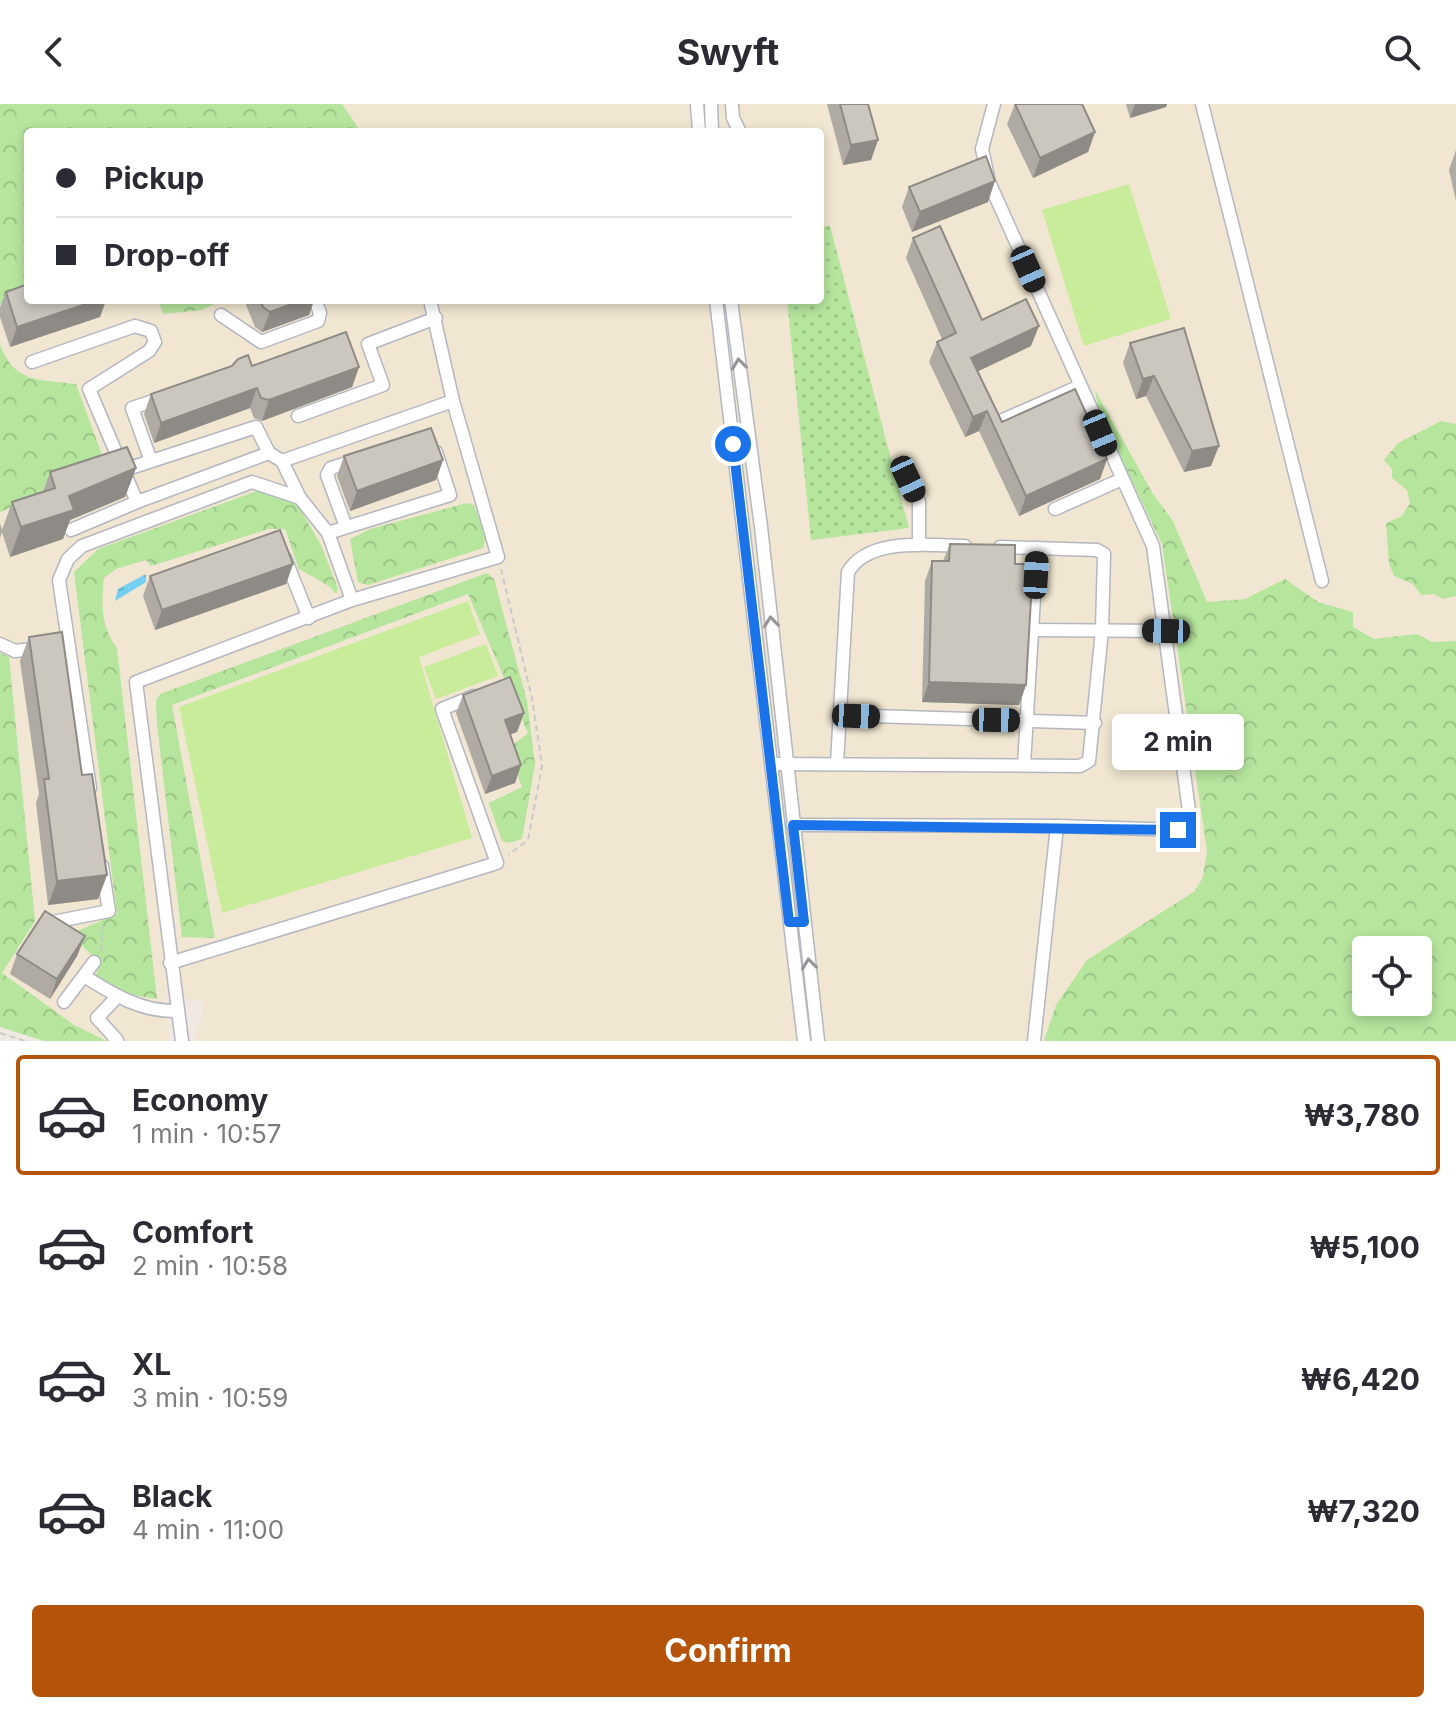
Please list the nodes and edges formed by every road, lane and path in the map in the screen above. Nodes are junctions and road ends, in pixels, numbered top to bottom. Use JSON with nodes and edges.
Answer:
{"nodes":[{"id":1,"x":697,"y":104,"type":"edge"},
{"id":2,"x":711,"y":104,"type":"edge"},
{"id":3,"x":732,"y":104,"type":"edge"},
{"id":4,"x":994,"y":104,"type":"edge"},
{"id":5,"x":1202,"y":104,"type":"edge"},
{"id":6,"x":699,"y":128,"type":"edge"},
{"id":7,"x":712,"y":128,"type":"edge"},
{"id":8,"x":738,"y":128,"type":"edge"},
{"id":9,"x":317,"y":304,"type":"edge"},
{"id":10,"x":431,"y":304,"type":"edge"},
{"id":11,"x":716,"y":304,"type":"edge"},
{"id":12,"x":732,"y":304,"type":"edge"},
{"id":13,"x":221,"y":315,"type":"dead end"},
{"id":14,"x":436,"y":318,"type":"junction"},
{"id":15,"x":32,"y":362,"type":"dead end"},
{"id":16,"x":1080,"y":386,"type":"junction"},
{"id":17,"x":177,"y":393,"type":"edge"},
{"id":18,"x":453,"y":401,"type":"junction"},
{"id":19,"x":298,"y":416,"type":"dead end"},
{"id":20,"x":996,"y":423,"type":"edge"},
{"id":21,"x":433,"y":441,"type":"edge"},
{"id":22,"x":269,"y":453,"type":"junction"},
{"id":23,"x":370,"y":455,"type":"edge"},
{"id":24,"x":151,"y":461,"type":"junction"},
{"id":25,"x":282,"y":461,"type":"junction"},
{"id":26,"x":124,"y":470,"type":"junction"},
{"id":27,"x":753,"y":471,"type":"junction"},
{"id":28,"x":737,"y":473,"type":"junction"},
{"id":29,"x":908,"y":479,"type":"dead end"},
{"id":30,"x":1120,"y":480,"type":"junction"},
{"id":31,"x":476,"y":489,"type":"junction"},
{"id":32,"x":450,"y":495,"type":"junction"},
{"id":33,"x":300,"y":498,"type":"junction"},
{"id":34,"x":137,"y":502,"type":"junction"},
{"id":35,"x":1055,"y":509,"type":"dead end"},
{"id":36,"x":346,"y":527,"type":"junction"},
{"id":37,"x":71,"y":530,"type":"edge"},
{"id":38,"x":328,"y":533,"type":"junction"},
{"id":39,"x":919,"y":544,"type":"junction"},
{"id":40,"x":978,"y":546,"type":"edge"},
{"id":41,"x":281,"y":547,"type":"edge"},
{"id":42,"x":993,"y":547,"type":"edge"},
{"id":43,"x":1037,"y":548,"type":"junction"},
{"id":44,"x":498,"y":557,"type":"junction"},
{"id":45,"x":1322,"y":581,"type":"dead end"},
{"id":46,"x":352,"y":600,"type":"junction"},
{"id":47,"x":309,"y":618,"type":"junction"},
{"id":48,"x":1032,"y":630,"type":"junction"},
{"id":49,"x":1102,"y":630,"type":"junction"},
{"id":50,"x":1166,"y":631,"type":"junction"},
{"id":51,"x":0,"y":644,"type":"edge"},
{"id":52,"x":67,"y":646,"type":"junction"},
{"id":53,"x":490,"y":689,"type":"edge"},
{"id":54,"x":839,"y":715,"type":"junction"},
{"id":55,"x":1027,"y":720,"type":"junction"},
{"id":56,"x":1095,"y":723,"type":"junction"},
{"id":57,"x":787,"y":763,"type":"junction"},
{"id":58,"x":837,"y":763,"type":"junction"},
{"id":59,"x":772,"y":764,"type":"junction"},
{"id":60,"x":1024,"y":765,"type":"junction"},
{"id":61,"x":92,"y":802,"type":"edge"},
{"id":62,"x":793,"y":825,"type":"junction"},
{"id":63,"x":1057,"y":826,"type":"junction"},
{"id":64,"x":99,"y":849,"type":"edge"},
{"id":65,"x":497,"y":863,"type":"junction"},
{"id":66,"x":104,"y":921,"type":"dead end"},
{"id":67,"x":53,"y":922,"type":"edge"},
{"id":68,"x":789,"y":922,"type":"junction"},
{"id":69,"x":804,"y":922,"type":"junction"},
{"id":70,"x":102,"y":944,"type":"dead end"},
{"id":71,"x":94,"y":962,"type":"dead end"},
{"id":72,"x":170,"y":963,"type":"junction"},
{"id":73,"x":84,"y":976,"type":"junction"},
{"id":74,"x":117,"y":997,"type":"junction"},
{"id":75,"x":64,"y":1002,"type":"dead end"},
{"id":76,"x":177,"y":1011,"type":"junction"},
{"id":77,"x":0,"y":1033,"type":"edge"},
{"id":78,"x":117,"y":1040,"type":"edge"},
{"id":79,"x":25,"y":1041,"type":"edge"},
{"id":80,"x":182,"y":1041,"type":"edge"},
{"id":81,"x":804,"y":1041,"type":"edge"},
{"id":82,"x":818,"y":1041,"type":"edge"},
{"id":83,"x":1034,"y":1041,"type":"edge"}],
"edges":[{"from":1,"to":6,"type":"street"},
{"from":2,"to":7,"type":"street"},
{"from":3,"to":8,"type":"street"},
{"from":4,"to":16,"type":"street"},
{"from":5,"to":45,"type":"street"},
{"from":9,"to":13,"type":"street"},
{"from":10,"to":14,"type":"street"},
{"from":11,"to":28,"type":"street"},
{"from":27,"to":12,"type":"street","one_way":true},
{"from":14,"to":18,"type":"street"},
{"from":14,"to":19,"type":"street"},
{"from":15,"to":26,"type":"street"},
{"from":16,"to":20,"type":"street"},
{"from":16,"to":30,"type":"street"},
{"from":17,"to":24,"type":"street"},
{"from":18,"to":25,"type":"street"},
{"from":18,"to":31,"type":"street"},
{"from":21,"to":32,"type":"street"},
{"from":22,"to":24,"type":"street"},
{"from":22,"to":25,"type":"street"},
{"from":22,"to":34,"type":"street"},
{"from":23,"to":36,"type":"street"},
{"from":24,"to":26,"type":"street"},
{"from":25,"to":33,"type":"street"},
{"from":26,"to":34,"type":"street"},
{"from":27,"to":28,"type":"street"},
{"from":57,"to":27,"type":"street","one_way":true},
{"from":28,"to":59,"type":"street"},
{"from":29,"to":39,"type":"street"},
{"from":30,"to":35,"type":"street"},
{"from":30,"to":50,"type":"street"},
{"from":31,"to":32,"type":"street"},
{"from":31,"to":44,"type":"street"},
{"from":32,"to":36,"type":"street"},
{"from":33,"to":38,"type":"street"},
{"from":33,"to":52,"type":"street"},
{"from":34,"to":37,"type":"street"},
{"from":36,"to":38,"type":"street"},
{"from":38,"to":46,"type":"street"},
{"from":39,"to":40,"type":"street"},
{"from":39,"to":54,"type":"street"},
{"from":41,"to":47,"type":"street"},
{"from":42,"to":43,"type":"street"},
{"from":43,"to":48,"type":"street"},
{"from":43,"to":49,"type":"street"},
{"from":44,"to":46,"type":"street"},
{"from":44,"to":65,"type":"path"},
{"from":46,"to":47,"type":"street"},
{"from":47,"to":72,"type":"street"},
{"from":48,"to":49,"type":"street"},
{"from":48,"to":55,"type":"street"},
{"from":49,"to":50,"type":"street"},
{"from":49,"to":56,"type":"street"},
{"from":50,"to":63,"type":"street"},
{"from":51,"to":52,"type":"street"},
{"from":52,"to":61,"type":"street"},
{"from":53,"to":65,"type":"street"},
{"from":54,"to":55,"type":"street"},
{"from":54,"to":58,"type":"street"},
{"from":55,"to":56,"type":"street"},
{"from":55,"to":60,"type":"street"},
{"from":56,"to":60,"type":"street"},
{"from":57,"to":58,"type":"street"},
{"from":57,"to":59,"type":"street"},
{"from":57,"to":62,"type":"street"},
{"from":58,"to":60,"type":"street"},
{"from":59,"to":68,"type":"street"},
{"from":62,"to":63,"type":"street"},
{"from":62,"to":69,"type":"street"},
{"from":63,"to":83,"type":"street"},
{"from":64,"to":67,"type":"street"},
{"from":65,"to":72,"type":"street"},
{"from":66,"to":70,"type":"path"},
{"from":68,"to":69,"type":"street"},
{"from":68,"to":81,"type":"street"},
{"from":82,"to":69,"type":"street","one_way":true},
{"from":71,"to":73,"type":"street"},
{"from":72,"to":76,"type":"street"},
{"from":73,"to":74,"type":"street"},
{"from":73,"to":75,"type":"street"},
{"from":74,"to":76,"type":"street"},
{"from":74,"to":78,"type":"street"},
{"from":76,"to":80,"type":"street"},
{"from":77,"to":79,"type":"path"}]}
